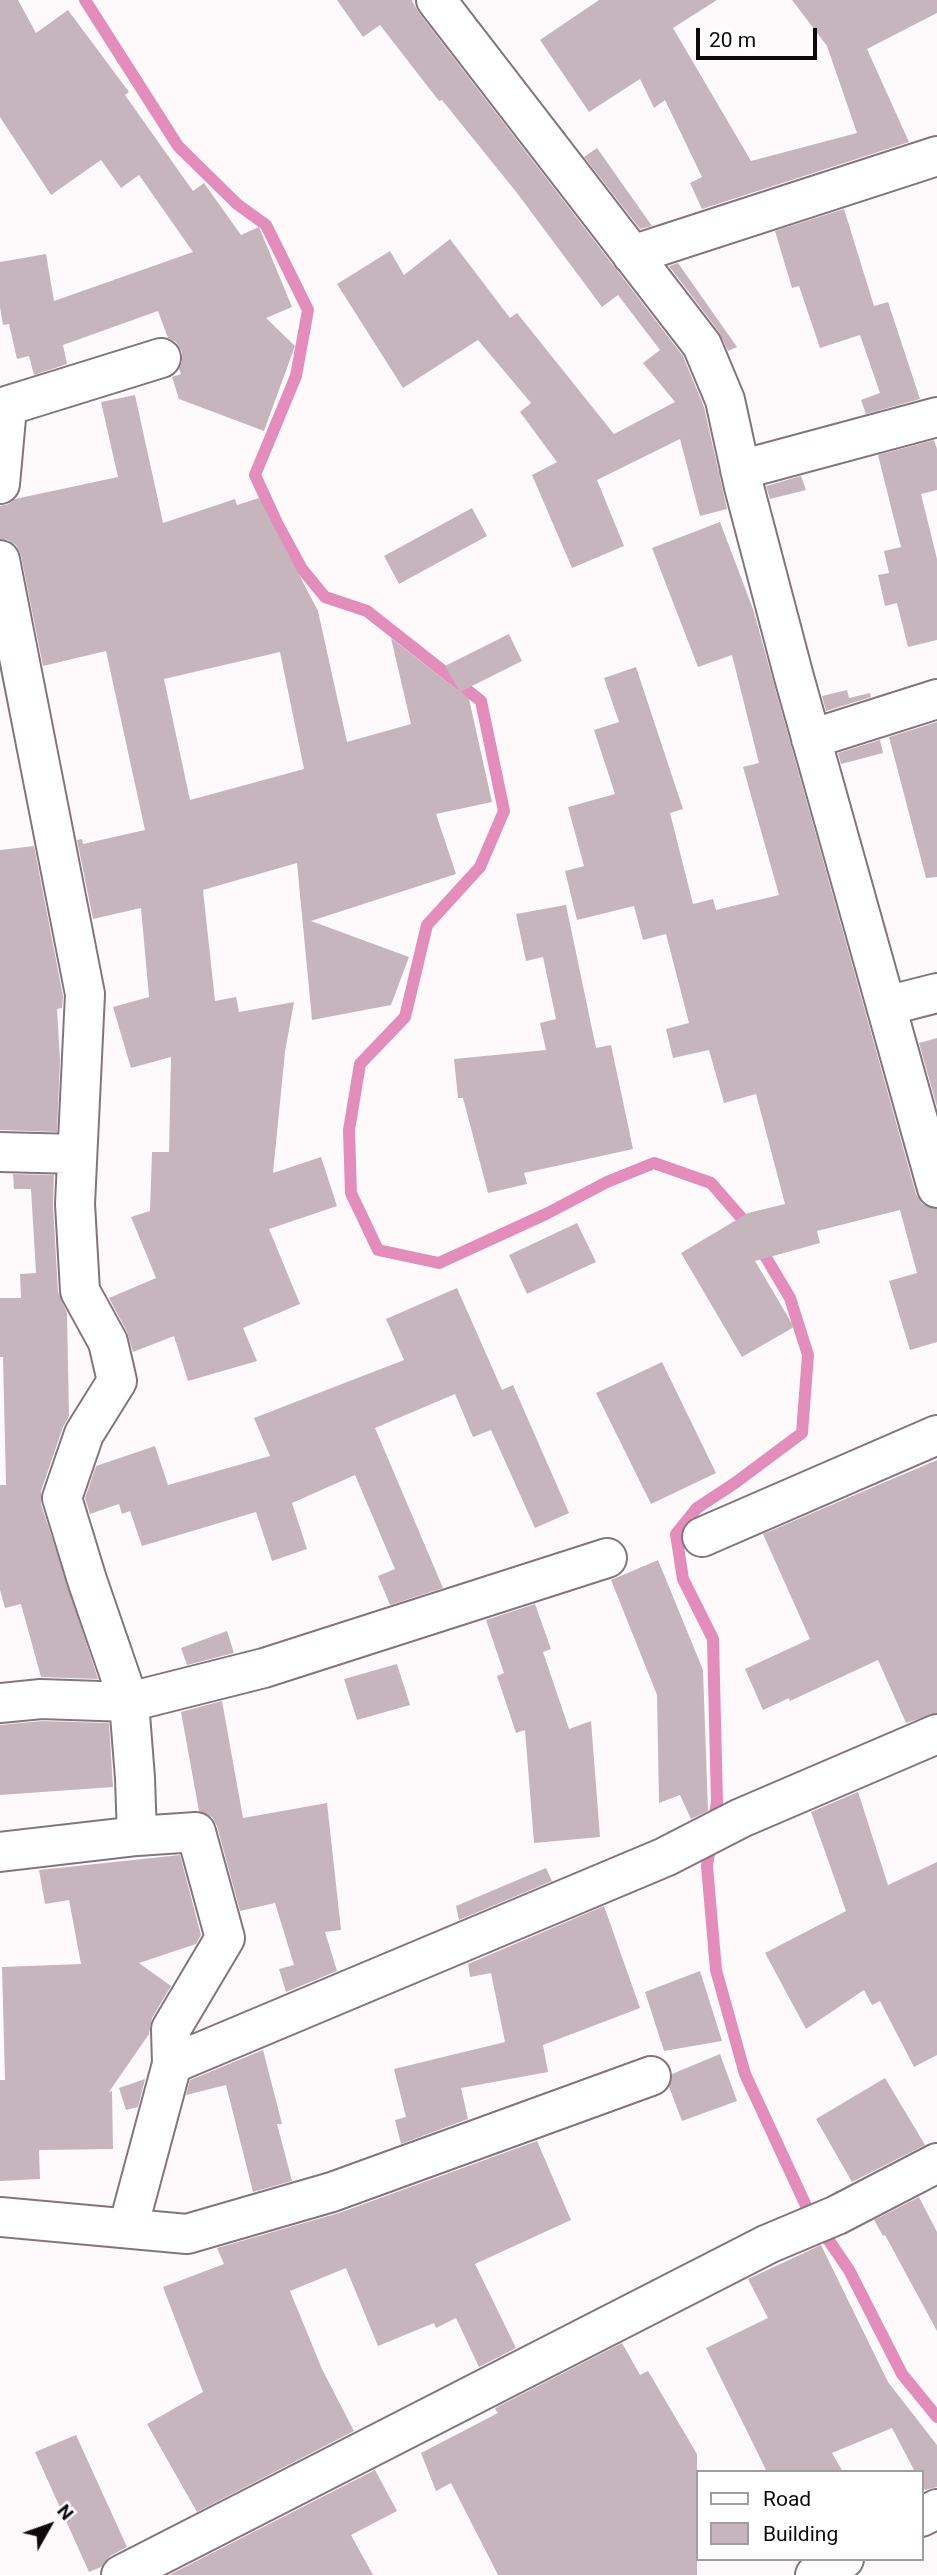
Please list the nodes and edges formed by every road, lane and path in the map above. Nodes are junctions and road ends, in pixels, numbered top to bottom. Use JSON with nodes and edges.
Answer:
{"nodes":[{"id":1,"x":436,"y":0,"type":"edge"},
{"id":2,"x":937,"y":156,"type":"edge"},
{"id":3,"x":632,"y":255,"type":"junction"},
{"id":4,"x":161,"y":358,"type":"dead end"},
{"id":5,"x":4,"y":407,"type":"edge"},
{"id":6,"x":937,"y":418,"type":"edge"},
{"id":7,"x":740,"y":470,"type":"junction"},
{"id":8,"x":0,"y":484,"type":"edge"},
{"id":9,"x":0,"y":560,"type":"edge"},
{"id":10,"x":937,"y":699,"type":"edge"},
{"id":11,"x":811,"y":739,"type":"junction"},
{"id":12,"x":937,"y":993,"type":"edge"},
{"id":13,"x":887,"y":1006,"type":"junction"},
{"id":14,"x":0,"y":1152,"type":"edge"},
{"id":15,"x":76,"y":1154,"type":"junction"},
{"id":16,"x":937,"y":1188,"type":"edge"},
{"id":17,"x":937,"y":1435,"type":"edge"},
{"id":18,"x":702,"y":1537,"type":"dead end"},
{"id":19,"x":607,"y":1558,"type":"dead end"},
{"id":20,"x":129,"y":1702,"type":"junction"},
{"id":21,"x":0,"y":1703,"type":"edge"},
{"id":22,"x":937,"y":1734,"type":"edge"},
{"id":23,"x":136,"y":1836,"type":"junction"},
{"id":24,"x":0,"y":1852,"type":"edge"},
{"id":25,"x":172,"y":2064,"type":"junction"},
{"id":26,"x":651,"y":2076,"type":"dead end"},
{"id":27,"x":937,"y":2163,"type":"edge"},
{"id":28,"x":0,"y":2217,"type":"edge"},
{"id":29,"x":128,"y":2228,"type":"junction"},
{"id":30,"x":840,"y":2561,"type":"edge"},
{"id":31,"x":121,"y":2575,"type":"edge"},
{"id":32,"x":815,"y":2575,"type":"edge"}],
"edges":[{"from":1,"to":3,"type":"street"},
{"from":2,"to":3,"type":"street"},
{"from":3,"to":7,"type":"street"},
{"from":4,"to":5,"type":"street"},
{"from":5,"to":8,"type":"street"},
{"from":6,"to":7,"type":"street"},
{"from":7,"to":11,"type":"street"},
{"from":9,"to":15,"type":"street"},
{"from":10,"to":11,"type":"street"},
{"from":11,"to":13,"type":"street"},
{"from":12,"to":13,"type":"street"},
{"from":13,"to":16,"type":"street"},
{"from":14,"to":15,"type":"street"},
{"from":15,"to":20,"type":"street"},
{"from":17,"to":18,"type":"street"},
{"from":19,"to":20,"type":"street"},
{"from":20,"to":21,"type":"street"},
{"from":20,"to":23,"type":"street"},
{"from":22,"to":25,"type":"street"},
{"from":23,"to":24,"type":"street"},
{"from":23,"to":25,"type":"street"},
{"from":25,"to":29,"type":"street"},
{"from":26,"to":29,"type":"street"},
{"from":27,"to":31,"type":"street"},
{"from":28,"to":29,"type":"street"},
{"from":30,"to":32,"type":"street"}]}
